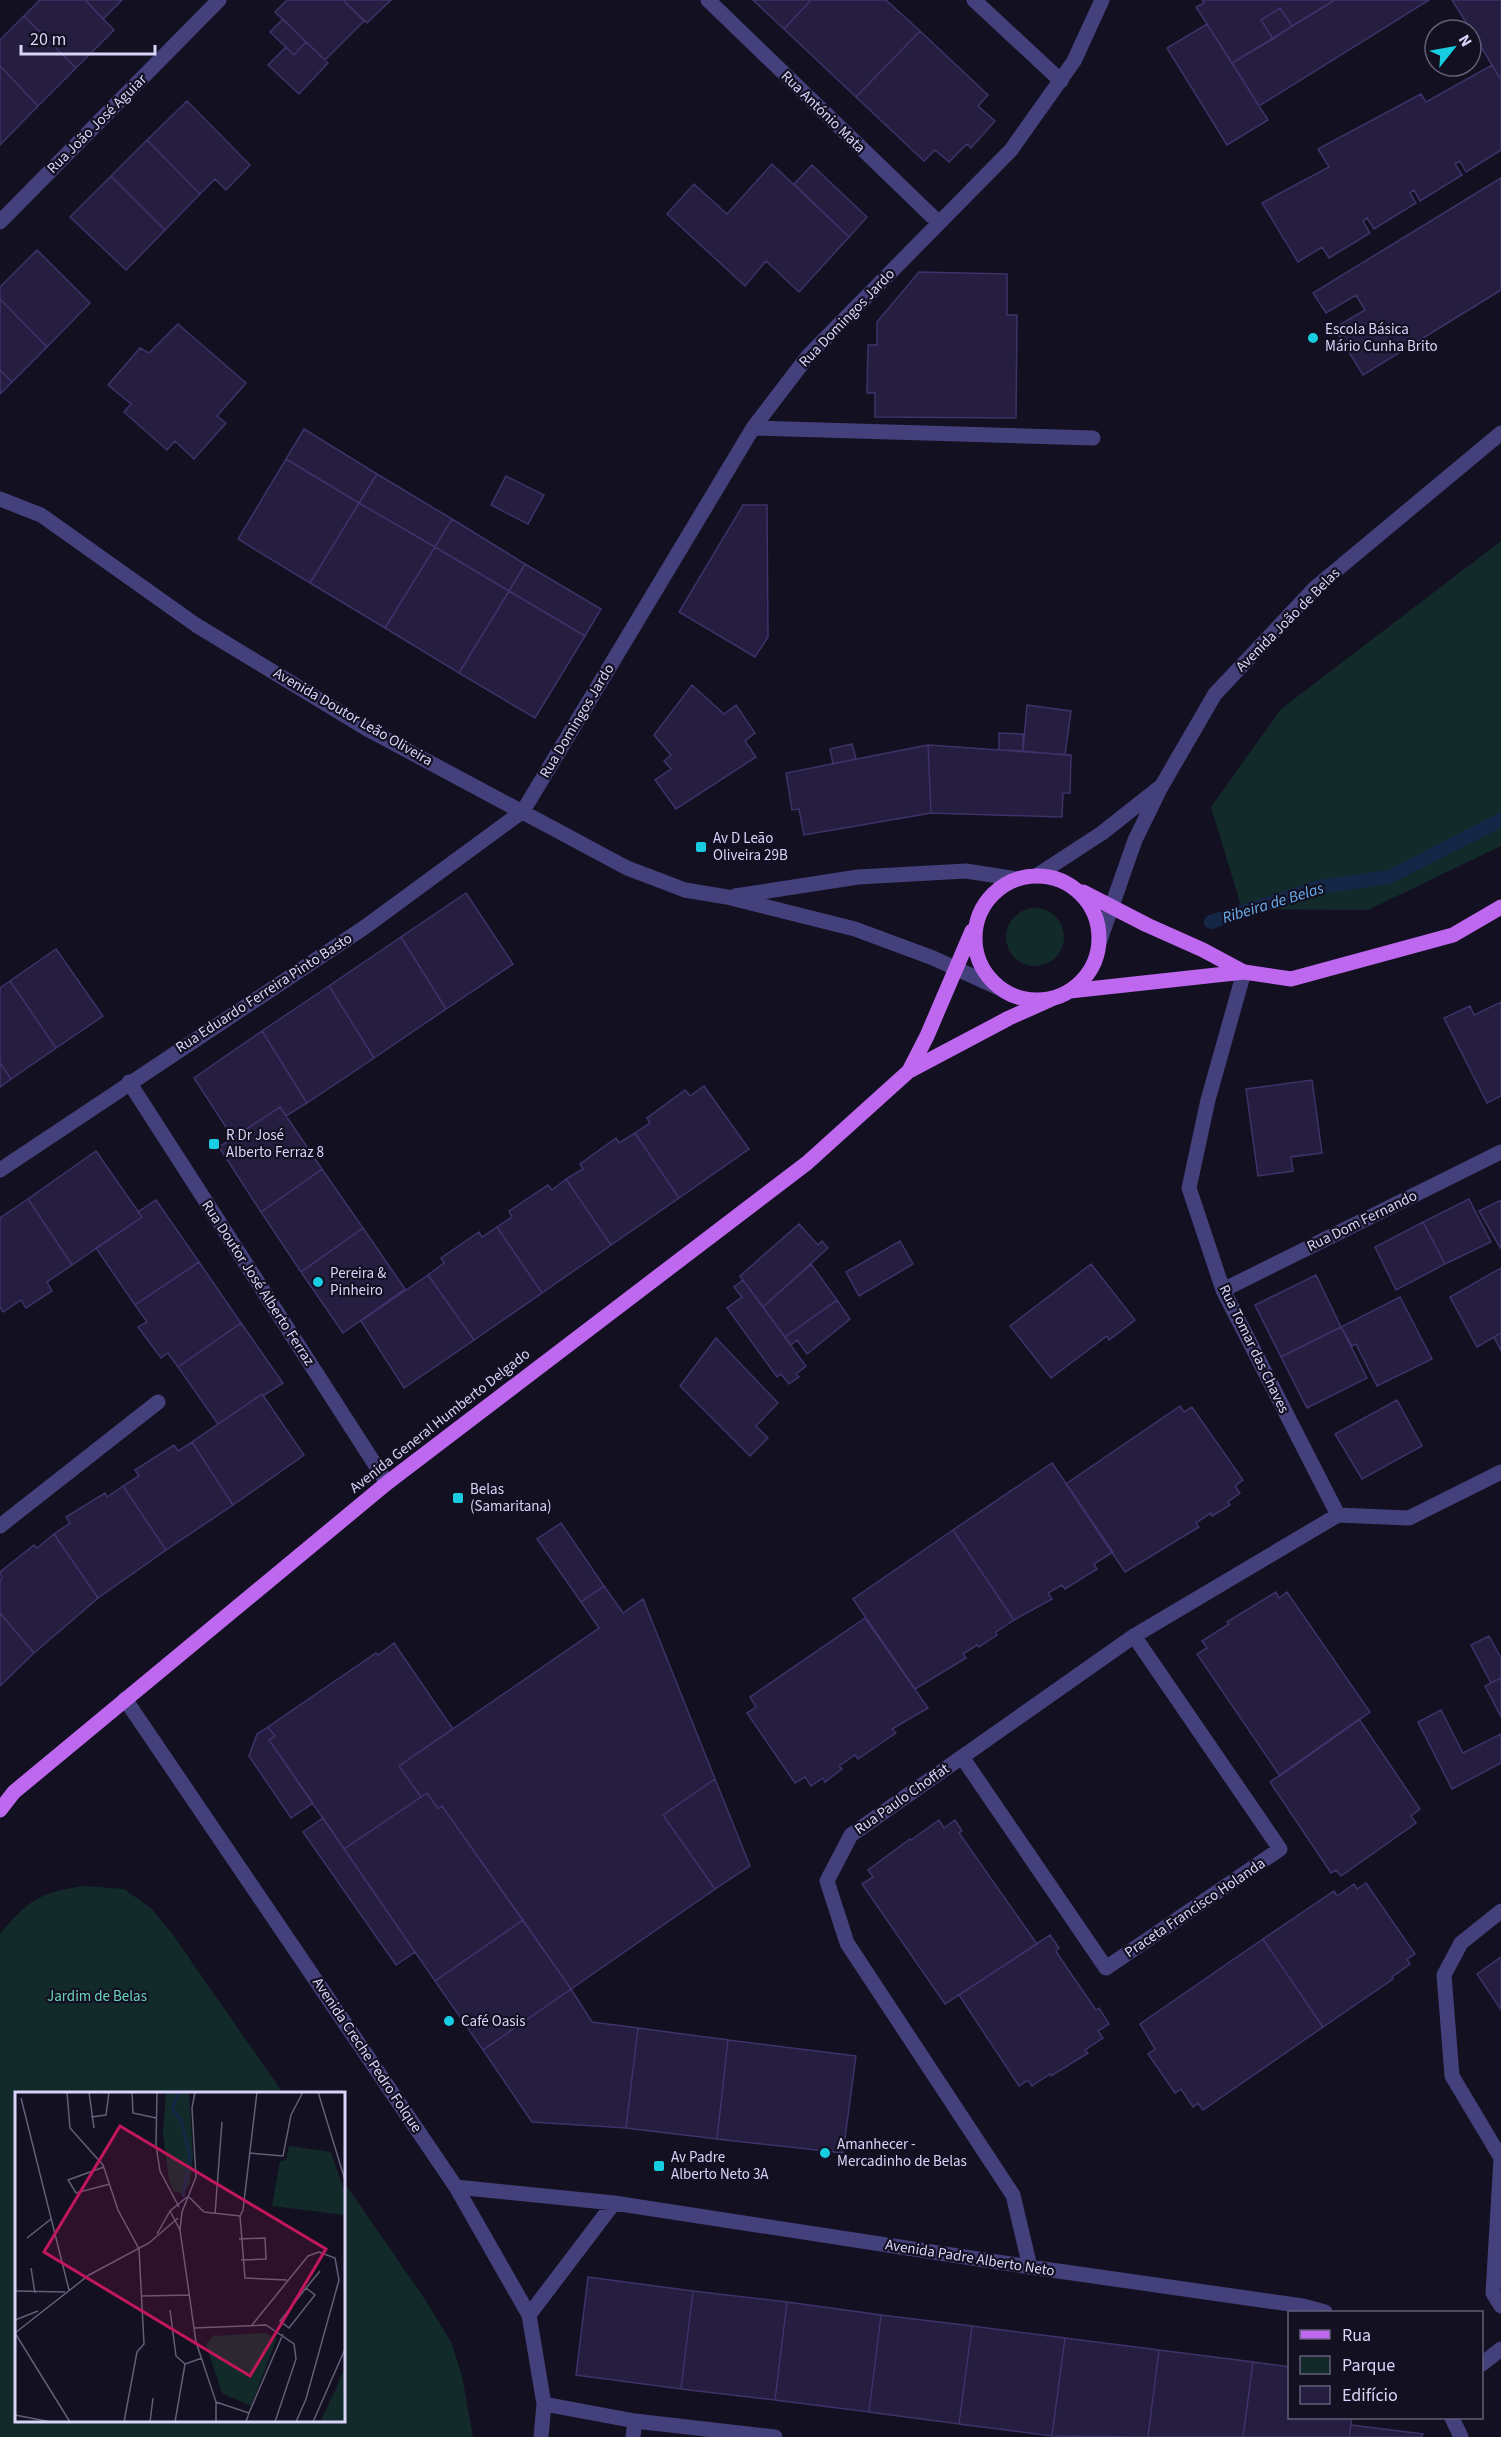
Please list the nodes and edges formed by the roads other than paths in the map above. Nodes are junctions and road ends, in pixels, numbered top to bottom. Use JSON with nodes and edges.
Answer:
{"nodes":[{"id":1,"x":219,"y":0,"type":"edge"},
{"id":2,"x":708,"y":0,"type":"edge"},
{"id":3,"x":974,"y":0,"type":"edge"},
{"id":4,"x":1102,"y":0,"type":"edge"},
{"id":5,"x":1061,"y":81,"type":"junction"},
{"id":6,"x":0,"y":222,"type":"edge"},
{"id":7,"x":939,"y":223,"type":"junction"},
{"id":8,"x":753,"y":428,"type":"junction"},
{"id":9,"x":1501,"y":433,"type":"edge"},
{"id":10,"x":1093,"y":438,"type":"dead end"},
{"id":11,"x":0,"y":498,"type":"edge"},
{"id":12,"x":1161,"y":787,"type":"junction"},
{"id":13,"x":523,"y":811,"type":"junction"},
{"id":14,"x":1036,"y":876,"type":"junction"},
{"id":15,"x":1018,"y":879,"type":"junction"},
{"id":16,"x":1069,"y":884,"type":"junction"},
{"id":17,"x":726,"y":897,"type":"junction"},
{"id":18,"x":1112,"y":907,"type":"junction"},
{"id":19,"x":1501,"y":907,"type":"edge"},
{"id":20,"x":980,"y":912,"type":"junction"},
{"id":21,"x":1099,"y":943,"type":"junction"},
{"id":22,"x":956,"y":968,"type":"junction"},
{"id":23,"x":1244,"y":972,"type":"junction"},
{"id":24,"x":1003,"y":990,"type":"junction"},
{"id":25,"x":1070,"y":991,"type":"junction"},
{"id":26,"x":1054,"y":998,"type":"junction"},
{"id":27,"x":909,"y":1071,"type":"junction"},
{"id":28,"x":129,"y":1082,"type":"junction"},
{"id":29,"x":1501,"y":1152,"type":"edge"},
{"id":30,"x":0,"y":1170,"type":"edge"},
{"id":31,"x":1223,"y":1290,"type":"junction"},
{"id":32,"x":158,"y":1402,"type":"dead end"},
{"id":33,"x":1501,"y":1472,"type":"edge"},
{"id":34,"x":387,"y":1483,"type":"junction"},
{"id":35,"x":1338,"y":1515,"type":"junction"},
{"id":36,"x":0,"y":1526,"type":"edge"},
{"id":37,"x":1134,"y":1636,"type":"junction"},
{"id":38,"x":125,"y":1699,"type":"junction"},
{"id":39,"x":962,"y":1757,"type":"junction"},
{"id":40,"x":0,"y":1809,"type":"edge"},
{"id":41,"x":1501,"y":1911,"type":"edge"},
{"id":42,"x":456,"y":2187,"type":"junction"},
{"id":43,"x":614,"y":2203,"type":"junction"},
{"id":44,"x":1030,"y":2267,"type":"junction"},
{"id":45,"x":1501,"y":2306,"type":"edge"},
{"id":46,"x":1319,"y":2311,"type":"edge"},
{"id":47,"x":529,"y":2315,"type":"junction"},
{"id":48,"x":1501,"y":2349,"type":"edge"},
{"id":49,"x":1483,"y":2363,"type":"edge"},
{"id":50,"x":544,"y":2404,"type":"junction"},
{"id":51,"x":1452,"y":2419,"type":"edge"},
{"id":52,"x":635,"y":2421,"type":"junction"},
{"id":53,"x":541,"y":2437,"type":"edge"},
{"id":54,"x":633,"y":2437,"type":"edge"},
{"id":55,"x":775,"y":2437,"type":"edge"},
{"id":56,"x":1461,"y":2437,"type":"edge"}],
"edges":[{"from":1,"to":6,"type":"street","name":"Rua João José Aguiar"},
{"from":2,"to":7,"type":"street","name":"Rua António Mata"},
{"from":3,"to":5,"type":"street"},
{"from":4,"to":5,"type":"street","name":"Rua Domingos Jardo"},
{"from":5,"to":7,"type":"street","name":"Rua Domingos Jardo"},
{"from":7,"to":8,"type":"street","name":"Rua Domingos Jardo"},
{"from":8,"to":10,"type":"street"},
{"from":8,"to":13,"type":"street","name":"Rua Domingos Jardo"},
{"from":9,"to":12,"type":"street","name":"Avenida João de Belas"},
{"from":11,"to":13,"type":"street","name":"Avenida Doutor Leão Oliveira"},
{"from":12,"to":14,"type":"street","name":"Avenida João de Belas"},
{"from":12,"to":18,"type":"street","name":"Avenida João de Belas"},
{"from":13,"to":17,"type":"street","name":"Avenida Doutor Leão Oliveira"},
{"from":13,"to":28,"type":"street","name":"Rua Eduardo Ferreira Pinto Basto"},
{"from":14,"to":15,"type":"main road"},
{"from":14,"to":16,"type":"main road"},
{"from":15,"to":17,"type":"street","name":"Avenida Doutor Leão Oliveira"},
{"from":15,"to":20,"type":"main road"},
{"from":16,"to":18,"type":"main road"},
{"from":16,"to":21,"type":"main road"},
{"from":17,"to":22,"type":"street","name":"Avenida Doutor Leão Oliveira"},
{"from":18,"to":21,"type":"street","name":"Avenida João de Belas"},
{"from":18,"to":23,"type":"main road"},
{"from":19,"to":23,"type":"main road"},
{"from":20,"to":22,"type":"main road","name":"Avenida General Humberto Delgado"},
{"from":20,"to":24,"type":"main road"},
{"from":21,"to":25,"type":"main road"},
{"from":22,"to":24,"type":"street","name":"Avenida Doutor Leão Oliveira"},
{"from":22,"to":27,"type":"main road","name":"Avenida General Humberto Delgado"},
{"from":23,"to":25,"type":"main road"},
{"from":23,"to":31,"type":"street","name":"Rua Tomar das Chaves"},
{"from":24,"to":26,"type":"main road"},
{"from":25,"to":26,"type":"main road"},
{"from":26,"to":27,"type":"main road","name":"Avenida General Humberto Delgado"},
{"from":27,"to":34,"type":"main road","name":"Avenida General Humberto Delgado"},
{"from":28,"to":30,"type":"street","name":"Rua Eduardo Ferreira Pinto Basto"},
{"from":28,"to":34,"type":"street","name":"Rua Doutor José Alberto Ferraz"},
{"from":29,"to":31,"type":"street","name":"Rua Dom Fernando"},
{"from":31,"to":35,"type":"street","name":"Rua Tomar das Chaves"},
{"from":32,"to":36,"type":"street"},
{"from":33,"to":35,"type":"street"},
{"from":34,"to":38,"type":"main road","name":"Avenida General Humberto Delgado"},
{"from":35,"to":37,"type":"street","name":"Rua Paulo Choffat"},
{"from":37,"to":39,"type":"street","name":"Rua Paulo Choffat"},
{"from":37,"to":39,"type":"street","name":"Praceta Francisco Holanda"},
{"from":38,"to":40,"type":"main road","name":"Avenida General Humberto Delgado"},
{"from":38,"to":42,"type":"street","name":"Avenida Creche Pedro Folque"},
{"from":39,"to":44,"type":"street","name":"Rua Paulo Choffat"},
{"from":41,"to":45,"type":"street"},
{"from":42,"to":43,"type":"street","name":"Avenida Padre Alberto Neto"},
{"from":42,"to":47,"type":"street","name":"Avenida Creche Pedro Folque"},
{"from":43,"to":44,"type":"street","name":"Avenida Padre Alberto Neto"},
{"from":43,"to":47,"type":"street"},
{"from":44,"to":46,"type":"street","name":"Avenida Padre Alberto Neto"},
{"from":47,"to":50,"type":"street","name":"Avenida Creche Pedro Folque"},
{"from":48,"to":49,"type":"street"},
{"from":50,"to":52,"type":"street"},
{"from":50,"to":53,"type":"street","name":"Avenida Creche Pedro Folque"},
{"from":51,"to":56,"type":"street"},
{"from":52,"to":54,"type":"street"},
{"from":52,"to":55,"type":"street"}]}
